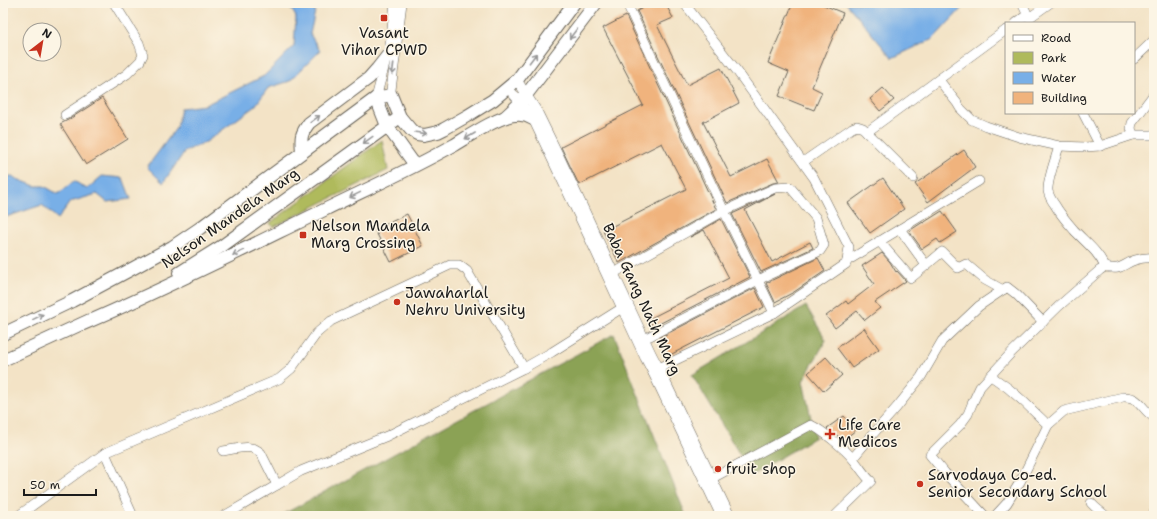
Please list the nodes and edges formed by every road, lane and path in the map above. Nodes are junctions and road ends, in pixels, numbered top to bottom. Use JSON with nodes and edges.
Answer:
{"nodes":[{"id":1,"x":114,"y":3,"type":"edge"},
{"id":2,"x":395,"y":3,"type":"edge"},
{"id":3,"x":402,"y":3,"type":"edge"},
{"id":4,"x":574,"y":3,"type":"edge"},
{"id":5,"x":596,"y":3,"type":"edge"},
{"id":6,"x":684,"y":3,"type":"edge"},
{"id":7,"x":1017,"y":3,"type":"edge"},
{"id":8,"x":1022,"y":3,"type":"edge"},
{"id":9,"x":1050,"y":3,"type":"edge"},
{"id":10,"x":628,"y":6,"type":"dead end"},
{"id":11,"x":1026,"y":20,"type":"edge"},
{"id":12,"x":1005,"y":31,"type":"edge"},
{"id":13,"x":1154,"y":40,"type":"edge"},
{"id":14,"x":387,"y":58,"type":"junction"},
{"id":15,"x":1135,"y":58,"type":"edge"},
{"id":16,"x":517,"y":80,"type":"junction"},
{"id":17,"x":939,"y":80,"type":"junction"},
{"id":18,"x":508,"y":88,"type":"junction"},
{"id":19,"x":391,"y":93,"type":"junction"},
{"id":20,"x":1154,"y":94,"type":"edge"},
{"id":21,"x":376,"y":98,"type":"junction"},
{"id":22,"x":524,"y":99,"type":"junction"},
{"id":23,"x":1084,"y":114,"type":"edge"},
{"id":24,"x":65,"y":115,"type":"dead end"},
{"id":25,"x":400,"y":117,"type":"junction"},
{"id":26,"x":505,"y":118,"type":"junction"},
{"id":27,"x":533,"y":119,"type":"junction"},
{"id":28,"x":387,"y":126,"type":"junction"},
{"id":29,"x":867,"y":132,"type":"junction"},
{"id":30,"x":1133,"y":135,"type":"junction"},
{"id":31,"x":1154,"y":135,"type":"edge"},
{"id":32,"x":1059,"y":146,"type":"junction"},
{"id":33,"x":1100,"y":146,"type":"junction"},
{"id":34,"x":302,"y":152,"type":"junction"},
{"id":35,"x":802,"y":162,"type":"junction"},
{"id":36,"x":415,"y":165,"type":"junction"},
{"id":37,"x":913,"y":178,"type":"dead end"},
{"id":38,"x":979,"y":181,"type":"dead end"},
{"id":39,"x":724,"y":211,"type":"junction"},
{"id":40,"x":900,"y":229,"type":"junction"},
{"id":41,"x":879,"y":241,"type":"junction"},
{"id":42,"x":1154,"y":258,"type":"edge"},
{"id":43,"x":847,"y":261,"type":"junction"},
{"id":44,"x":926,"y":265,"type":"junction"},
{"id":45,"x":1105,"y":267,"type":"junction"},
{"id":46,"x":614,"y":273,"type":"junction"},
{"id":47,"x":758,"y":280,"type":"junction"},
{"id":48,"x":1003,"y":290,"type":"junction"},
{"id":49,"x":622,"y":308,"type":"junction"},
{"id":50,"x":774,"y":313,"type":"junction"},
{"id":51,"x":1043,"y":322,"type":"junction"},
{"id":52,"x":83,"y":324,"type":"junction"},
{"id":53,"x":3,"y":334,"type":"edge"},
{"id":54,"x":650,"y":336,"type":"dead end"},
{"id":55,"x":3,"y":360,"type":"edge"},
{"id":56,"x":524,"y":368,"type":"junction"},
{"id":57,"x":656,"y":370,"type":"junction"},
{"id":58,"x":991,"y":376,"type":"junction"},
{"id":59,"x":1154,"y":417,"type":"edge"},
{"id":60,"x":1048,"y":425,"type":"junction"},
{"id":61,"x":223,"y":451,"type":"dead end"},
{"id":62,"x":105,"y":453,"type":"junction"},
{"id":63,"x":852,"y":458,"type":"junction"},
{"id":64,"x":708,"y":480,"type":"junction"},
{"id":65,"x":277,"y":485,"type":"junction"},
{"id":66,"x":1091,"y":503,"type":"dead end"},
{"id":67,"x":27,"y":513,"type":"edge"},
{"id":68,"x":1154,"y":513,"type":"edge"},
{"id":69,"x":18,"y":516,"type":"edge"},
{"id":70,"x":133,"y":516,"type":"edge"},
{"id":71,"x":224,"y":516,"type":"edge"},
{"id":72,"x":721,"y":516,"type":"edge"},
{"id":73,"x":730,"y":516,"type":"edge"},
{"id":74,"x":835,"y":516,"type":"edge"},
{"id":75,"x":985,"y":516,"type":"edge"},
{"id":76,"x":995,"y":516,"type":"edge"},
{"id":77,"x":1106,"y":516,"type":"edge"},
{"id":78,"x":1152,"y":516,"type":"edge"}],
"edges":[{"from":1,"to":24,"type":"street"},
{"from":2,"to":14,"type":"street"},
{"from":3,"to":19,"type":"street","one_way":true},
{"from":16,"to":4,"type":"main road","one_way":true},
{"from":5,"to":22,"type":"main road","one_way":true},
{"from":6,"to":35,"type":"street"},
{"from":7,"to":11,"type":"street"},
{"from":8,"to":9,"type":"street"},
{"from":10,"to":39,"type":"street"},
{"from":12,"to":17,"type":"street"},
{"from":13,"to":15,"type":"street"},
{"from":14,"to":21,"type":"street"},
{"from":34,"to":14,"type":"main road","one_way":true},
{"from":16,"to":18,"type":"main road"},
{"from":16,"to":22,"type":"street"},
{"from":17,"to":29,"type":"street"},
{"from":17,"to":32,"type":"street"},
{"from":18,"to":22,"type":"street"},
{"from":25,"to":18,"type":"main road","one_way":true},
{"from":19,"to":21,"type":"main road"},
{"from":19,"to":25,"type":"main road"},
{"from":20,"to":30,"type":"street"},
{"from":21,"to":28,"type":"main road"},
{"from":21,"to":34,"type":"main road","name":"Nelson Mandela Marg"},
{"from":22,"to":26,"type":"main road"},
{"from":22,"to":27,"type":"street","name":"Baba Gang Nath Marg"},
{"from":22,"to":46,"type":"street","name":"Baba Gang Nath Marg"},
{"from":23,"to":33,"type":"street"},
{"from":25,"to":28,"type":"main road","name":"Nelson Mandela Marg"},
{"from":26,"to":27,"type":"main road"},
{"from":26,"to":36,"type":"main road","one_way":true},
{"from":27,"to":49,"type":"street","name":"Baba Gang Nath Marg"},
{"from":28,"to":36,"type":"main road"},
{"from":28,"to":52,"type":"main road","name":"Nelson Mandela Marg","one_way":true},
{"from":29,"to":35,"type":"street"},
{"from":29,"to":37,"type":"street"},
{"from":30,"to":31,"type":"street"},
{"from":30,"to":33,"type":"street"},
{"from":32,"to":33,"type":"street"},
{"from":32,"to":45,"type":"street"},
{"from":53,"to":34,"type":"main road","name":"Nelson Mandela Marg","one_way":true},
{"from":35,"to":43,"type":"street"},
{"from":36,"to":52,"type":"main road","one_way":true},
{"from":38,"to":40,"type":"street"},
{"from":39,"to":46,"type":"street"},
{"from":39,"to":47,"type":"street"},
{"from":39,"to":47,"type":"street"},
{"from":40,"to":41,"type":"street"},
{"from":40,"to":44,"type":"street"},
{"from":41,"to":43,"type":"street"},
{"from":41,"to":44,"type":"street"},
{"from":42,"to":45,"type":"street"},
{"from":43,"to":50,"type":"street"},
{"from":44,"to":48,"type":"street"},
{"from":45,"to":51,"type":"street"},
{"from":46,"to":57,"type":"street","name":"Baba Gang Nath Marg"},
{"from":47,"to":50,"type":"street"},
{"from":47,"to":54,"type":"street"},
{"from":48,"to":51,"type":"street"},
{"from":48,"to":63,"type":"street"},
{"from":49,"to":56,"type":"street"},
{"from":49,"to":57,"type":"street","name":"Baba Gang Nath Marg"},
{"from":50,"to":57,"type":"street"},
{"from":51,"to":58,"type":"street"},
{"from":52,"to":55,"type":"main road","name":"Nelson Mandela Marg"},
{"from":56,"to":62,"type":"street"},
{"from":56,"to":65,"type":"street"},
{"from":57,"to":64,"type":"street","name":"Baba Gang Nath Marg"},
{"from":58,"to":60,"type":"street"},
{"from":58,"to":75,"type":"street"},
{"from":59,"to":60,"type":"street"},
{"from":60,"to":76,"type":"street"},
{"from":61,"to":65,"type":"street"},
{"from":62,"to":67,"type":"street"},
{"from":62,"to":70,"type":"street"},
{"from":63,"to":64,"type":"street"},
{"from":63,"to":74,"type":"street"},
{"from":64,"to":72,"type":"street","name":"Baba Gang Nath Marg"},
{"from":64,"to":73,"type":"street","name":"Baba Gang Nath Marg"},
{"from":65,"to":71,"type":"street"},
{"from":66,"to":77,"type":"street"},
{"from":67,"to":69,"type":"street"},
{"from":68,"to":78,"type":"street"}]}
